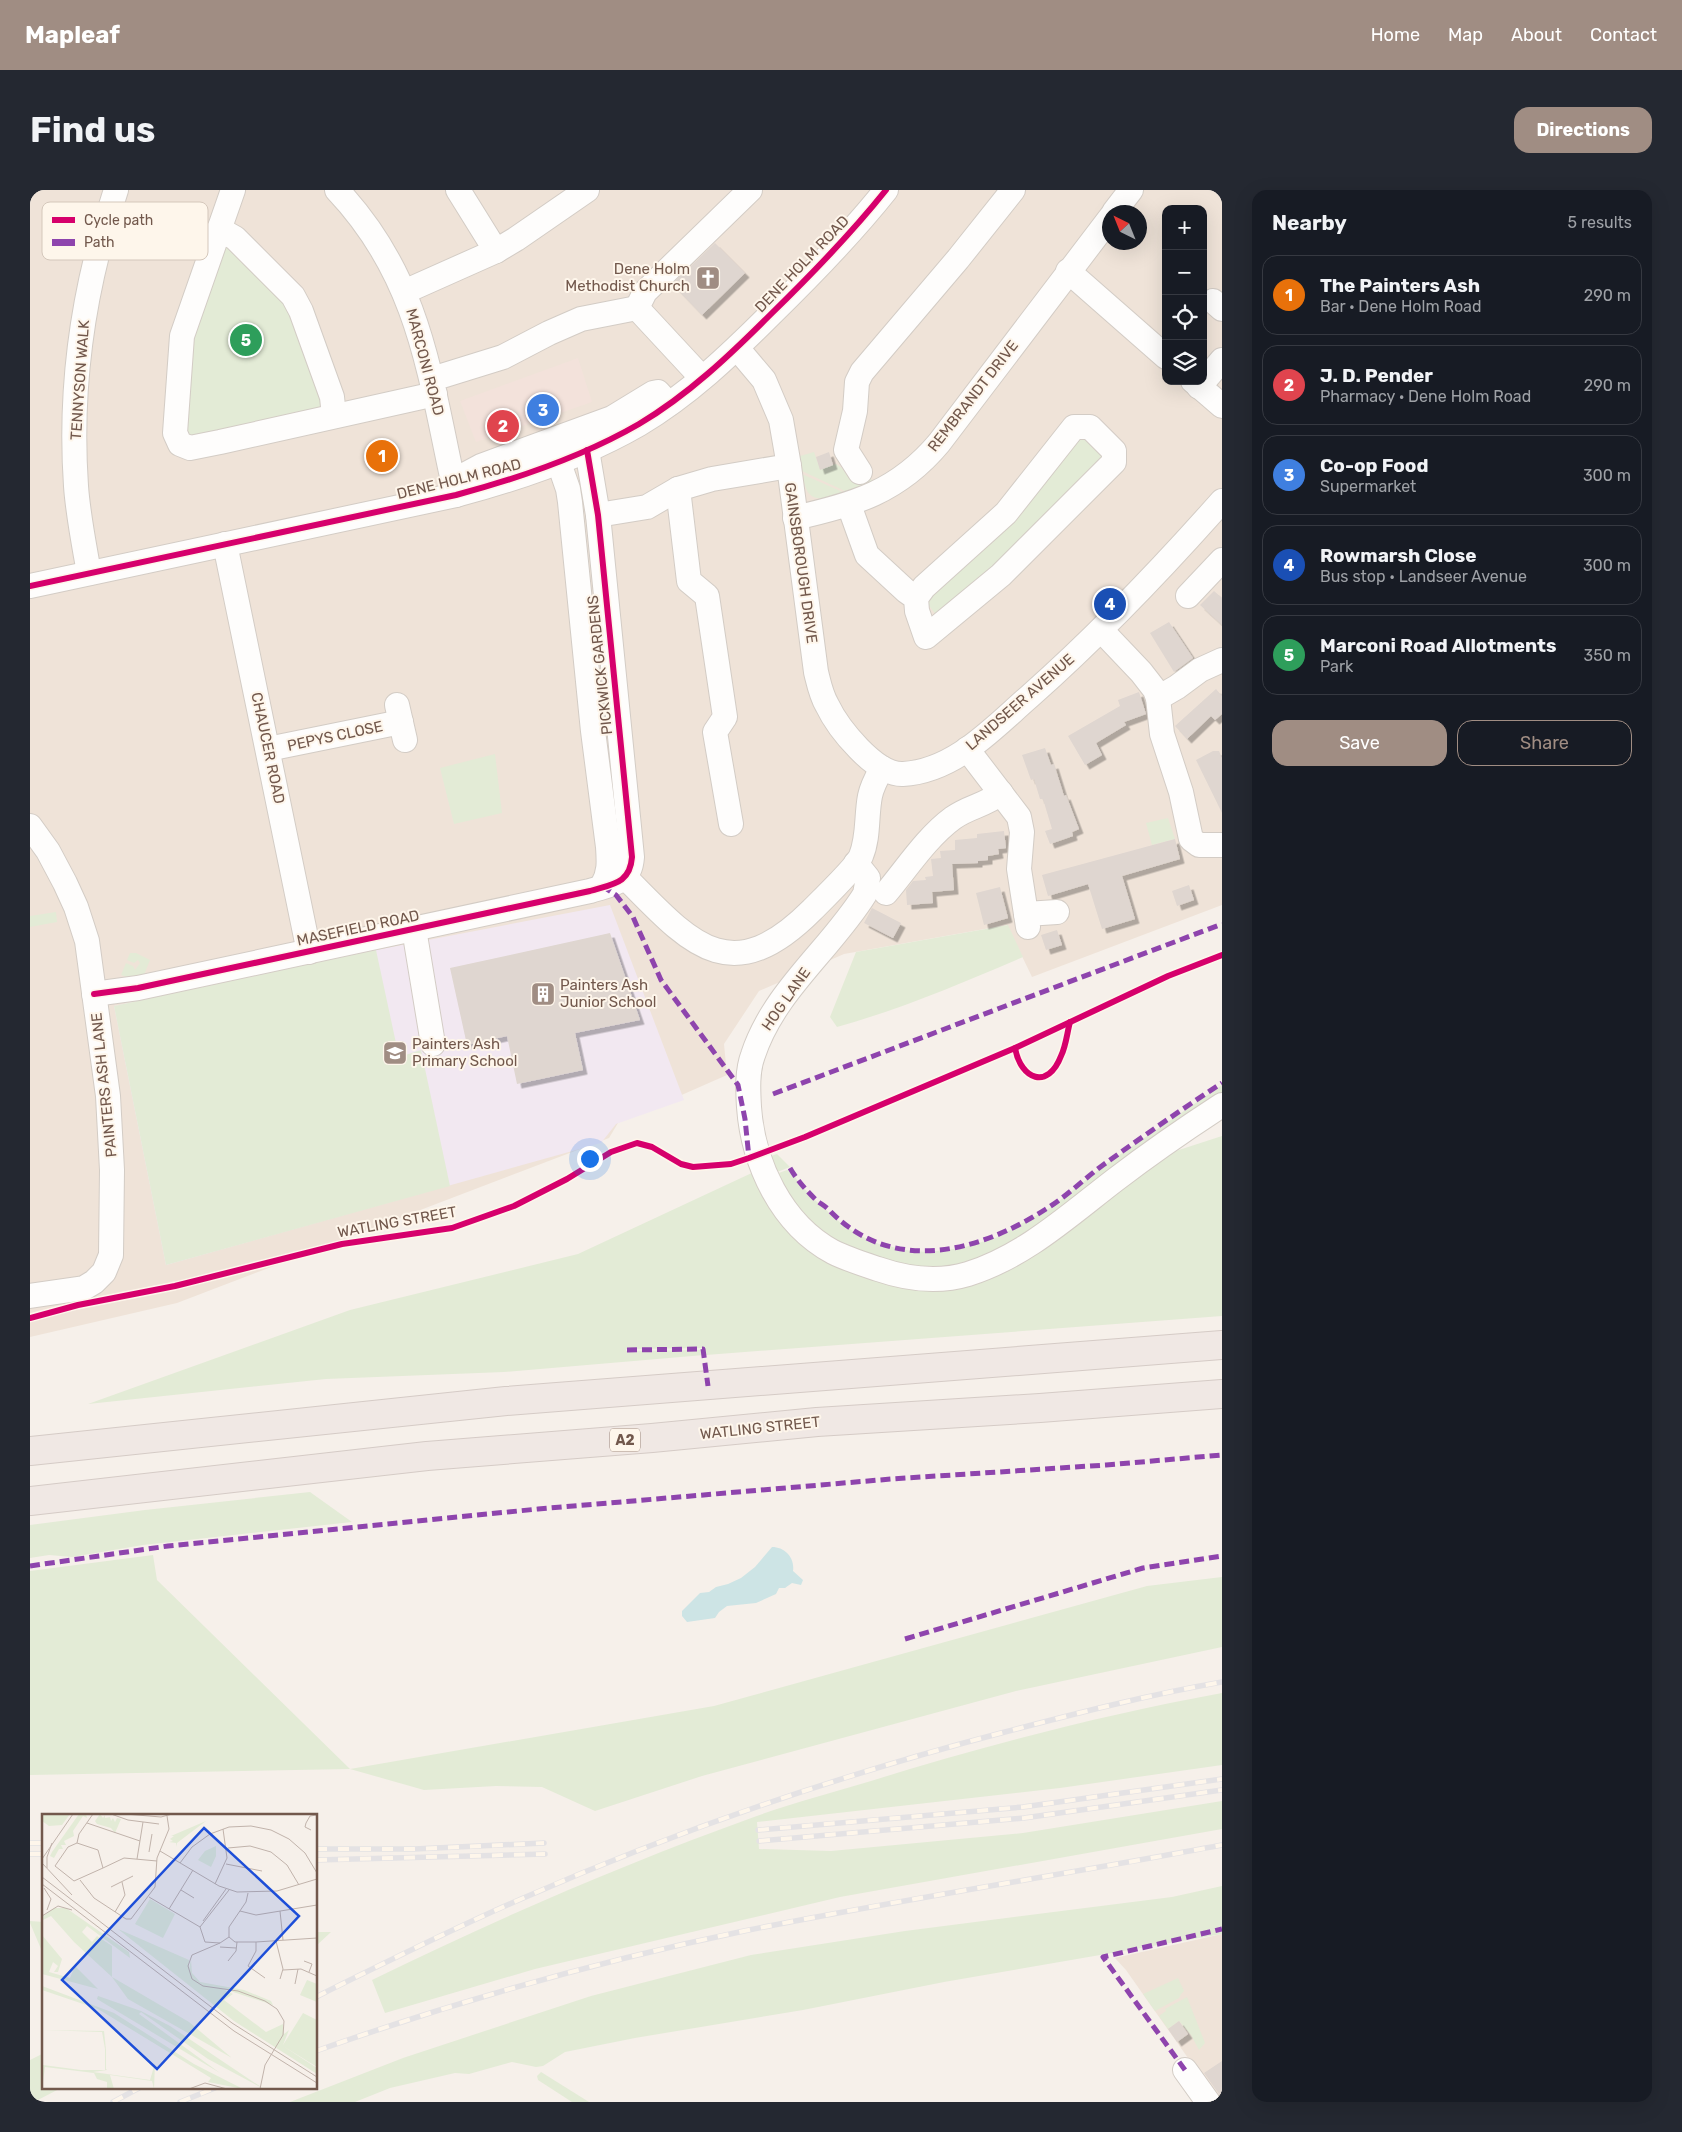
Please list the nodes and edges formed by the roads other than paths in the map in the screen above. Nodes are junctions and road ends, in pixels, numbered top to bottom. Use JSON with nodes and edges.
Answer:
{"nodes":[{"id":1,"x":116,"y":190,"type":"edge"},
{"id":2,"x":233,"y":190,"type":"edge"},
{"id":3,"x":336,"y":190,"type":"edge"},
{"id":4,"x":458,"y":190,"type":"edge"},
{"id":5,"x":586,"y":190,"type":"edge"},
{"id":6,"x":750,"y":190,"type":"edge"},
{"id":7,"x":886,"y":190,"type":"edge"},
{"id":8,"x":1012,"y":190,"type":"edge"},
{"id":9,"x":1131,"y":190,"type":"edge"},
{"id":10,"x":112,"y":202,"type":"edge"},
{"id":11,"x":1119,"y":205,"type":"edge"},
{"id":12,"x":1102,"y":228,"type":"edge"},
{"id":13,"x":219,"y":229,"type":"junction"},
{"id":14,"x":496,"y":251,"type":"junction"},
{"id":15,"x":94,"y":260,"type":"edge"},
{"id":16,"x":1068,"y":271,"type":"junction"},
{"id":17,"x":404,"y":292,"type":"junction"},
{"id":18,"x":637,"y":308,"type":"junction"},
{"id":19,"x":737,"y":348,"type":"junction"},
{"id":20,"x":1162,"y":353,"type":"edge"},
{"id":21,"x":1222,"y":360,"type":"edge"},
{"id":22,"x":1207,"y":374,"type":"edge"},
{"id":23,"x":702,"y":378,"type":"junction"},
{"id":24,"x":1197,"y":385,"type":"edge"},
{"id":25,"x":433,"y":387,"type":"junction"},
{"id":26,"x":669,"y":404,"type":"junction"},
{"id":27,"x":1222,"y":406,"type":"edge"},
{"id":28,"x":334,"y":416,"type":"junction"},
{"id":29,"x":587,"y":450,"type":"junction"},
{"id":30,"x":559,"y":463,"type":"junction"},
{"id":31,"x":789,"y":466,"type":"junction"},
{"id":32,"x":860,"y":472,"type":"dead end"},
{"id":33,"x":455,"y":488,"type":"junction"},
{"id":34,"x":678,"y":488,"type":"junction"},
{"id":35,"x":1222,"y":502,"type":"edge"},
{"id":36,"x":848,"y":505,"type":"junction"},
{"id":37,"x":598,"y":515,"type":"junction"},
{"id":38,"x":795,"y":518,"type":"junction"},
{"id":39,"x":225,"y":544,"type":"junction"},
{"id":40,"x":1168,"y":562,"type":"junction"},
{"id":41,"x":89,"y":573,"type":"junction"},
{"id":42,"x":1208,"y":580,"type":"edge"},
{"id":43,"x":30,"y":586,"type":"edge"},
{"id":44,"x":916,"y":598,"type":"junction"},
{"id":45,"x":606,"y":602,"type":"junction"},
{"id":46,"x":580,"y":603,"type":"junction"},
{"id":47,"x":1102,"y":631,"type":"junction"},
{"id":48,"x":1222,"y":660,"type":"edge"},
{"id":49,"x":1158,"y":698,"type":"junction"},
{"id":50,"x":401,"y":722,"type":"dead end"},
{"id":51,"x":619,"y":728,"type":"junction"},
{"id":52,"x":593,"y":731,"type":"junction"},
{"id":53,"x":268,"y":749,"type":"junction"},
{"id":54,"x":967,"y":749,"type":"junction"},
{"id":55,"x":882,"y":768,"type":"junction"},
{"id":56,"x":1001,"y":792,"type":"junction"},
{"id":57,"x":731,"y":824,"type":"dead end"},
{"id":58,"x":30,"y":826,"type":"edge"},
{"id":59,"x":1222,"y":845,"type":"edge"},
{"id":60,"x":856,"y":863,"type":"junction"},
{"id":61,"x":625,"y":878,"type":"junction"},
{"id":62,"x":602,"y":886,"type":"junction"},
{"id":63,"x":886,"y":893,"type":"dead end"},
{"id":64,"x":1057,"y":912,"type":"dead end"},
{"id":65,"x":414,"y":929,"type":"junction"},
{"id":66,"x":309,"y":952,"type":"junction"},
{"id":67,"x":94,"y":994,"type":"junction"},
{"id":68,"x":433,"y":1044,"type":"dead end"},
{"id":69,"x":1222,"y":1105,"type":"edge"},
{"id":70,"x":30,"y":1296,"type":"edge"},
{"id":71,"x":1222,"y":1345,"type":"edge"},
{"id":72,"x":1222,"y":1394,"type":"edge"},
{"id":73,"x":30,"y":1451,"type":"edge"},
{"id":74,"x":30,"y":1501,"type":"edge"},
{"id":75,"x":1185,"y":2070,"type":"dead end"},
{"id":76,"x":1208,"y":2102,"type":"edge"}],
"edges":[{"from":1,"to":10,"type":"street","name":"TENNYSON WALK"},
{"from":2,"to":13,"type":"street"},
{"from":3,"to":17,"type":"street","name":"MARCONI ROAD"},
{"from":4,"to":14,"type":"street"},
{"from":5,"to":14,"type":"street"},
{"from":6,"to":18,"type":"street"},
{"from":7,"to":19,"type":"street","name":"DENE HOLM ROAD"},
{"from":8,"to":32,"type":"street"},
{"from":9,"to":11,"type":"street"},
{"from":12,"to":16,"type":"street","name":"REMBRANDT DRIVE"},
{"from":13,"to":28,"type":"street"},
{"from":13,"to":28,"type":"street"},
{"from":14,"to":17,"type":"street"},
{"from":15,"to":41,"type":"street","name":"TENNYSON WALK"},
{"from":16,"to":20,"type":"street"},
{"from":16,"to":36,"type":"street","name":"REMBRANDT DRIVE"},
{"from":17,"to":25,"type":"street","name":"MARCONI ROAD"},
{"from":18,"to":23,"type":"street"},
{"from":18,"to":25,"type":"street"},
{"from":19,"to":23,"type":"street","name":"DENE HOLM ROAD"},
{"from":19,"to":31,"type":"street","name":"GAINSBOROUGH DRIVE"},
{"from":21,"to":22,"type":"street"},
{"from":23,"to":26,"type":"street","name":"DENE HOLM ROAD"},
{"from":24,"to":27,"type":"street"},
{"from":25,"to":28,"type":"street"},
{"from":25,"to":33,"type":"street","name":"MARCONI ROAD"},
{"from":26,"to":29,"type":"street","name":"DENE HOLM ROAD"},
{"from":26,"to":33,"type":"street"},
{"from":29,"to":30,"type":"street","name":"DENE HOLM ROAD"},
{"from":29,"to":37,"type":"street","name":"PICKWICK GARDENS"},
{"from":30,"to":33,"type":"street","name":"DENE HOLM ROAD"},
{"from":30,"to":46,"type":"street","name":"PICKWICK GARDENS"},
{"from":31,"to":34,"type":"street"},
{"from":31,"to":38,"type":"street","name":"GAINSBOROUGH DRIVE"},
{"from":33,"to":39,"type":"street","name":"DENE HOLM ROAD"},
{"from":34,"to":37,"type":"street"},
{"from":34,"to":57,"type":"street"},
{"from":35,"to":40,"type":"street","name":"LANDSEER AVENUE"},
{"from":36,"to":38,"type":"street","name":"REMBRANDT DRIVE"},
{"from":36,"to":44,"type":"street"},
{"from":37,"to":45,"type":"street","name":"PICKWICK GARDENS"},
{"from":38,"to":55,"type":"street","name":"GAINSBOROUGH DRIVE"},
{"from":39,"to":41,"type":"street","name":"DENE HOLM ROAD"},
{"from":39,"to":53,"type":"street","name":"CHAUCER ROAD"},
{"from":40,"to":42,"type":"street"},
{"from":40,"to":47,"type":"street","name":"LANDSEER AVENUE"},
{"from":41,"to":43,"type":"street","name":"DENE HOLM ROAD"},
{"from":44,"to":44,"type":"street"},
{"from":45,"to":46,"type":"street"},
{"from":45,"to":51,"type":"street","name":"PICKWICK GARDENS"},
{"from":46,"to":52,"type":"street","name":"PICKWICK GARDENS"},
{"from":47,"to":49,"type":"street"},
{"from":47,"to":54,"type":"street","name":"LANDSEER AVENUE"},
{"from":48,"to":49,"type":"street"},
{"from":49,"to":59,"type":"street"},
{"from":50,"to":53,"type":"street","name":"PEPYS CLOSE"},
{"from":51,"to":52,"type":"street"},
{"from":51,"to":61,"type":"street","name":"PICKWICK GARDENS"},
{"from":52,"to":62,"type":"street","name":"PICKWICK GARDENS"},
{"from":53,"to":66,"type":"street","name":"CHAUCER ROAD"},
{"from":54,"to":55,"type":"street","name":"LANDSEER AVENUE"},
{"from":54,"to":56,"type":"street"},
{"from":55,"to":60,"type":"street"},
{"from":56,"to":63,"type":"street"},
{"from":56,"to":64,"type":"street"},
{"from":58,"to":67,"type":"street","name":"PAINTERS ASH LANE"},
{"from":60,"to":61,"type":"street"},
{"from":60,"to":69,"type":"street","name":"HOG LANE"},
{"from":61,"to":62,"type":"street","name":"MASEFIELD ROAD"},
{"from":62,"to":65,"type":"street","name":"MASEFIELD ROAD"},
{"from":65,"to":66,"type":"street","name":"MASEFIELD ROAD"},
{"from":65,"to":68,"type":"street"},
{"from":66,"to":67,"type":"street","name":"MASEFIELD ROAD"},
{"from":67,"to":70,"type":"street","name":"PAINTERS ASH LANE"},
{"from":71,"to":73,"type":"highway"},
{"from":72,"to":74,"type":"highway","name":"WATLING STREET","number":"A2"},
{"from":75,"to":76,"type":"street"}]}
